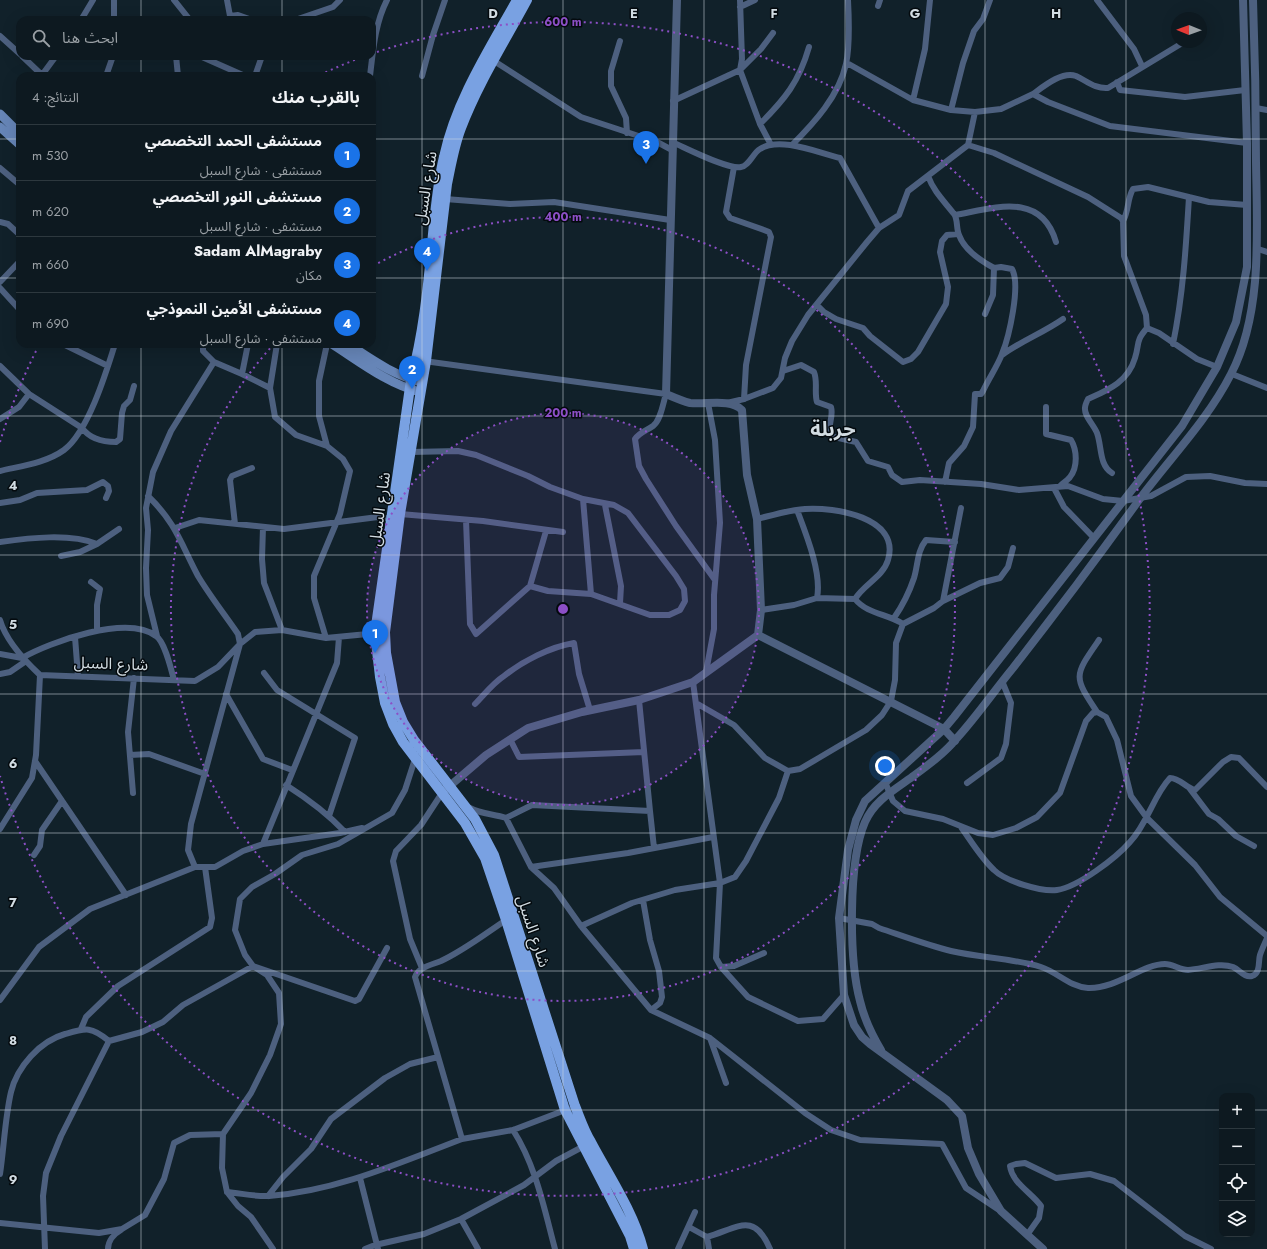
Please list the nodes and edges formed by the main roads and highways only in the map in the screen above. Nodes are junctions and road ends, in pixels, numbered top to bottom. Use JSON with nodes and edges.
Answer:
{"nodes":[{"id":1,"x":517,"y":0,"type":"edge"},
{"id":2,"x":527,"y":0,"type":"edge"},
{"id":3,"x":0,"y":114,"type":"edge"},
{"id":4,"x":0,"y":127,"type":"edge"},
{"id":5,"x":16,"y":130,"type":"edge"},
{"id":6,"x":16,"y":141,"type":"edge"},
{"id":7,"x":338,"y":348,"type":"edge"},
{"id":8,"x":354,"y":348,"type":"edge"},
{"id":9,"x":421,"y":361,"type":"junction"},
{"id":10,"x":416,"y":386,"type":"junction"},
{"id":11,"x":396,"y":517,"type":"junction"},
{"id":12,"x":380,"y":633,"type":"junction"},
{"id":13,"x":570,"y":1108,"type":"junction"},
{"id":14,"x":587,"y":1144,"type":"junction"},
{"id":15,"x":634,"y":1249,"type":"edge"},
{"id":16,"x":643,"y":1249,"type":"edge"}],
"edges":[{"from":1,"to":9,"type":"main road","name":"شارع السبل"},
{"from":2,"to":9,"type":"main road","name":"شارع السبل"},
{"from":3,"to":5,"type":"main road"},
{"from":4,"to":6,"type":"main road"},
{"from":7,"to":10,"type":"main road"},
{"from":8,"to":10,"type":"main road"},
{"from":9,"to":10,"type":"main road","name":"شارع السبل"},
{"from":10,"to":11,"type":"main road","name":"شارع السبل"},
{"from":10,"to":11,"type":"main road","name":"شارع السبل"},
{"from":11,"to":12,"type":"main road","name":"شارع السبل"},
{"from":12,"to":13,"type":"main road","name":"شارع السبل"},
{"from":12,"to":13,"type":"main road","name":"شارع السبل"},
{"from":13,"to":14,"type":"main road","name":"شارع السبل"},
{"from":14,"to":15,"type":"main road","name":"شارع السبل"},
{"from":14,"to":16,"type":"main road","name":"شارع السبل"}]}
